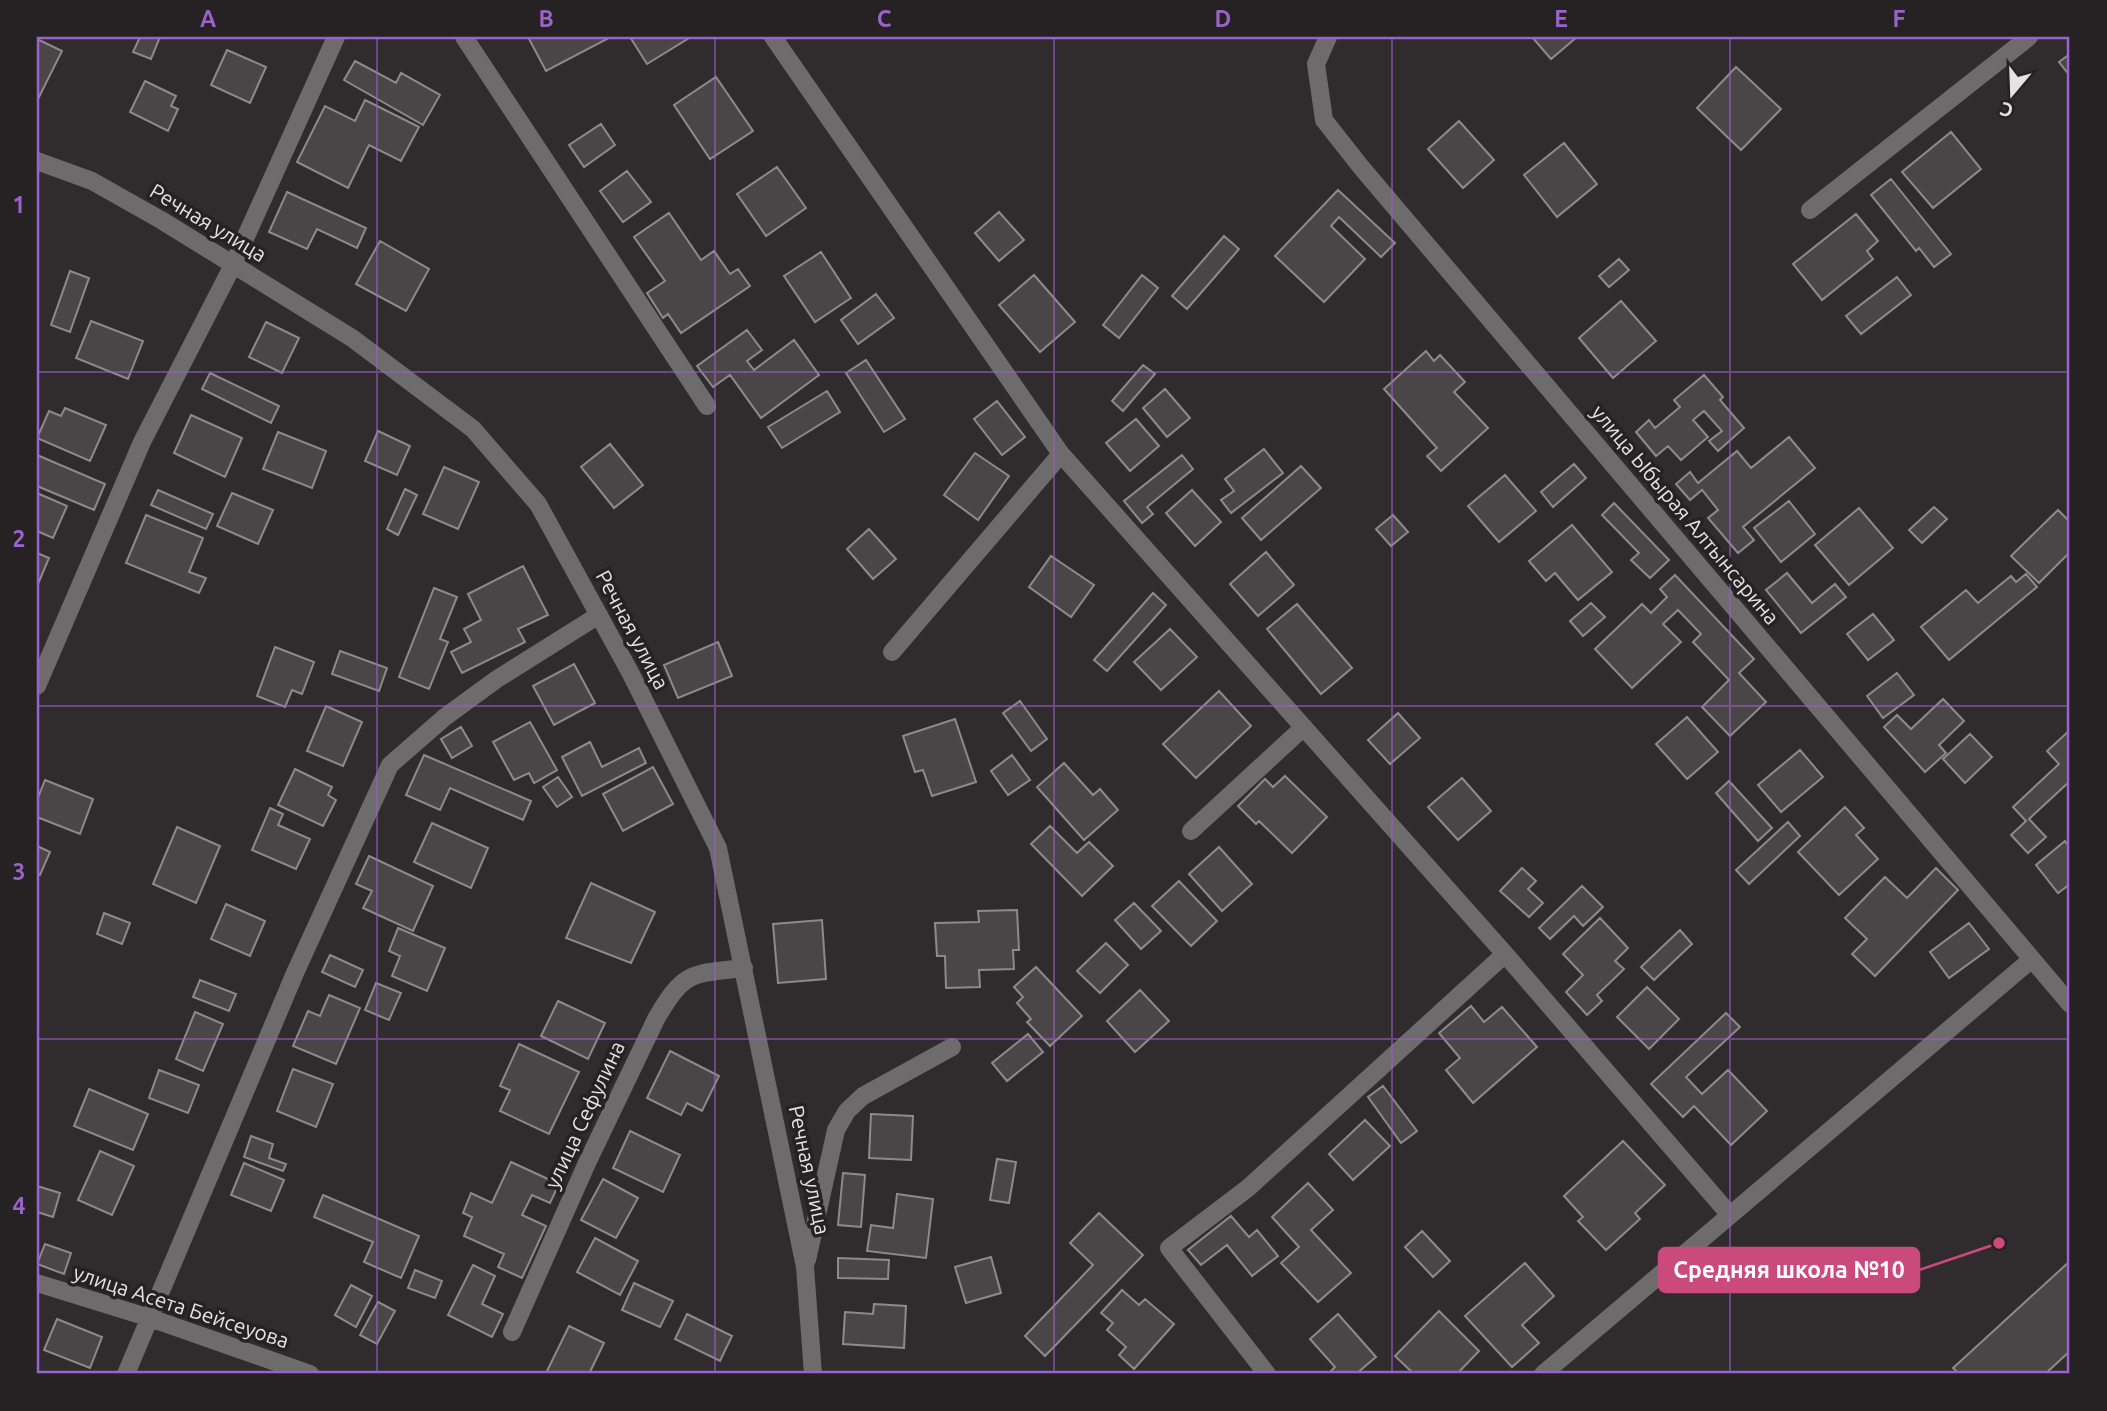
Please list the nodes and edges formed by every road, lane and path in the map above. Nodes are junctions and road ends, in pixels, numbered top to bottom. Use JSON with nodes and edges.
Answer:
{"nodes":[{"id":1,"x":336,"y":37,"type":"edge"},
{"id":2,"x":464,"y":37,"type":"edge"},
{"id":3,"x":773,"y":37,"type":"edge"},
{"id":4,"x":1328,"y":37,"type":"edge"},
{"id":5,"x":2029,"y":37,"type":"edge"},
{"id":6,"x":37,"y":161,"type":"edge"},
{"id":7,"x":1810,"y":210,"type":"dead end"},
{"id":8,"x":233,"y":265,"type":"junction"},
{"id":9,"x":707,"y":406,"type":"dead end"},
{"id":10,"x":1061,"y":454,"type":"junction"},
{"id":11,"x":599,"y":615,"type":"junction"},
{"id":12,"x":892,"y":652,"type":"dead end"},
{"id":13,"x":38,"y":680,"type":"edge"},
{"id":14,"x":1304,"y":727,"type":"junction"},
{"id":15,"x":1191,"y":831,"type":"dead end"},
{"id":16,"x":1506,"y":954,"type":"junction"},
{"id":17,"x":2032,"y":959,"type":"junction"},
{"id":18,"x":744,"y":968,"type":"junction"},
{"id":19,"x":2070,"y":1004,"type":"edge"},
{"id":20,"x":952,"y":1047,"type":"dead end"},
{"id":21,"x":1730,"y":1215,"type":"junction"},
{"id":22,"x":805,"y":1267,"type":"junction"},
{"id":23,"x":37,"y":1283,"type":"edge"},
{"id":24,"x":150,"y":1318,"type":"junction"},
{"id":25,"x":512,"y":1332,"type":"dead end"},
{"id":26,"x":126,"y":1374,"type":"edge"},
{"id":27,"x":310,"y":1374,"type":"edge"},
{"id":28,"x":813,"y":1374,"type":"edge"},
{"id":29,"x":1267,"y":1374,"type":"edge"},
{"id":30,"x":1544,"y":1374,"type":"edge"}],
"edges":[{"from":1,"to":8,"type":"street"},
{"from":2,"to":9,"type":"street"},
{"from":3,"to":10,"type":"street"},
{"from":4,"to":17,"type":"street","name":"улица Ыбырая Алтынсарина"},
{"from":5,"to":7,"type":"street"},
{"from":6,"to":8,"type":"street","name":"Речная улица"},
{"from":8,"to":11,"type":"street","name":"Речная улица"},
{"from":8,"to":13,"type":"street"},
{"from":10,"to":12,"type":"street"},
{"from":10,"to":14,"type":"street"},
{"from":11,"to":18,"type":"street","name":"Речная улица"},
{"from":11,"to":24,"type":"street"},
{"from":14,"to":15,"type":"street"},
{"from":14,"to":16,"type":"street"},
{"from":16,"to":21,"type":"street"},
{"from":16,"to":29,"type":"street"},
{"from":17,"to":19,"type":"street","name":"улица Ыбырая Алтынсарина"},
{"from":17,"to":21,"type":"street"},
{"from":18,"to":22,"type":"street","name":"Речная улица"},
{"from":18,"to":25,"type":"street","name":"улица Сефулина"},
{"from":20,"to":22,"type":"street"},
{"from":21,"to":30,"type":"street"},
{"from":22,"to":28,"type":"street","name":"Речная улица"},
{"from":23,"to":24,"type":"street","name":"улица Асета Бейсеуова"},
{"from":24,"to":26,"type":"street"},
{"from":24,"to":27,"type":"street","name":"улица Асета Бейсеуова"}]}
